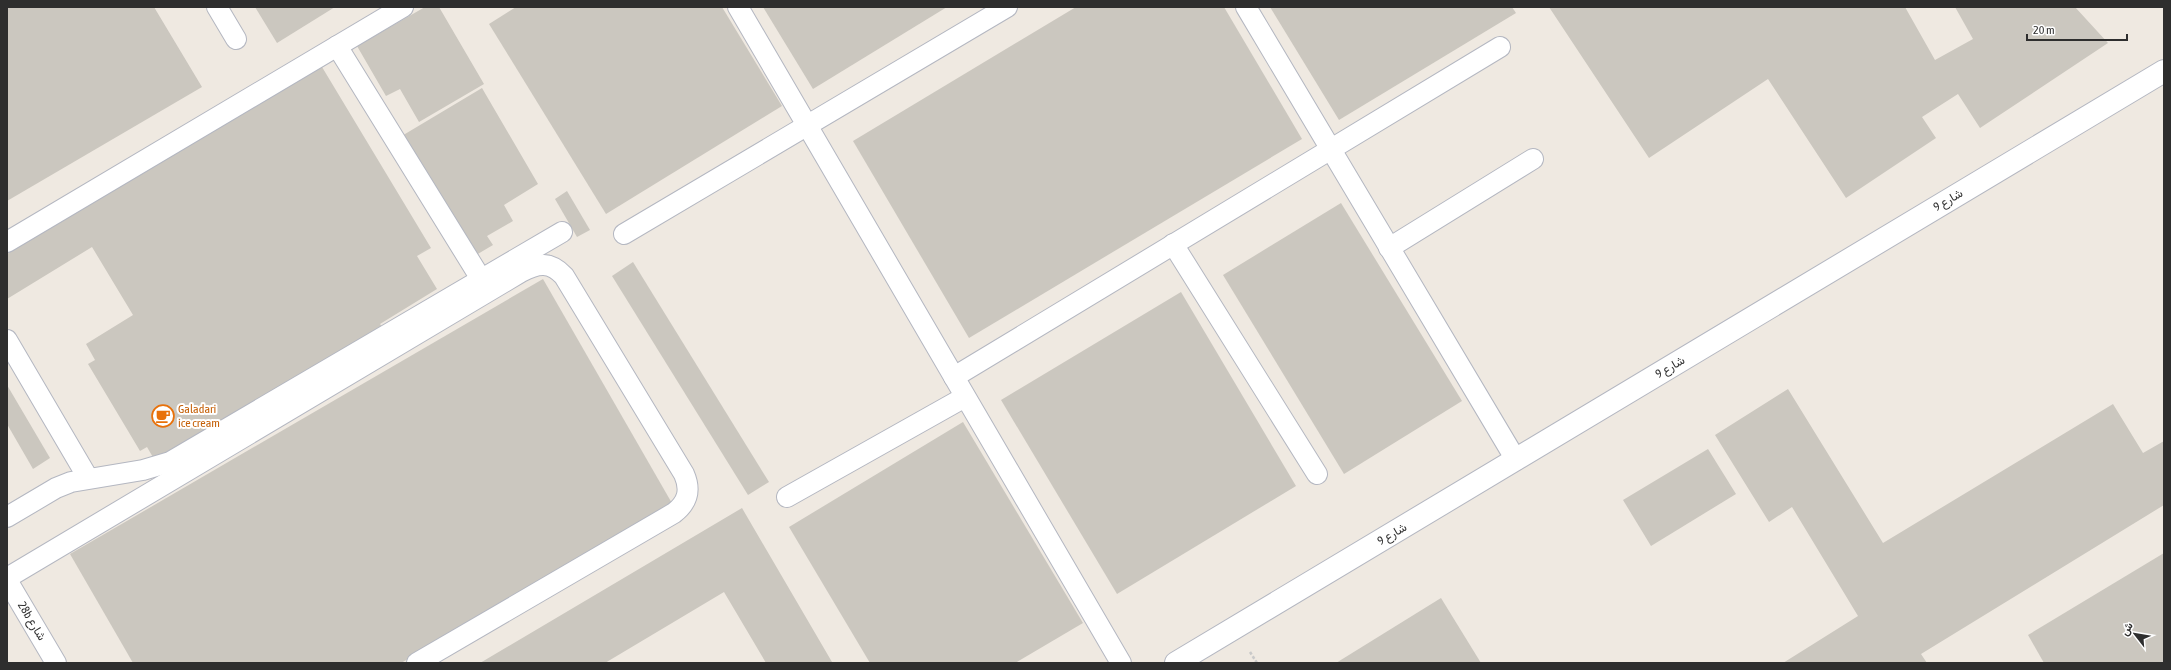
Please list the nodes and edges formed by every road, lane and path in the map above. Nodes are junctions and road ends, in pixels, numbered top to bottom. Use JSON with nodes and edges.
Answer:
{"nodes":[{"id":1,"x":217,"y":7,"type":"edge"},
{"id":2,"x":403,"y":7,"type":"edge"},
{"id":3,"x":738,"y":7,"type":"edge"},
{"id":4,"x":1007,"y":7,"type":"edge"},
{"id":5,"x":1246,"y":7,"type":"edge"},
{"id":6,"x":236,"y":39,"type":"dead end"},
{"id":7,"x":337,"y":46,"type":"junction"},
{"id":8,"x":1500,"y":47,"type":"dead end"},
{"id":9,"x":2164,"y":71,"type":"edge"},
{"id":10,"x":807,"y":126,"type":"junction"},
{"id":11,"x":1330,"y":149,"type":"junction"},
{"id":12,"x":1533,"y":159,"type":"dead end"},
{"id":13,"x":562,"y":232,"type":"dead end"},
{"id":14,"x":624,"y":234,"type":"dead end"},
{"id":15,"x":7,"y":242,"type":"edge"},
{"id":16,"x":1173,"y":244,"type":"junction"},
{"id":17,"x":1389,"y":248,"type":"junction"},
{"id":18,"x":481,"y":279,"type":"junction"},
{"id":19,"x":7,"y":340,"type":"edge"},
{"id":20,"x":954,"y":377,"type":"junction"},
{"id":21,"x":965,"y":397,"type":"junction"},
{"id":22,"x":1516,"y":460,"type":"junction"},
{"id":23,"x":1317,"y":474,"type":"dead end"},
{"id":24,"x":88,"y":478,"type":"junction"},
{"id":25,"x":787,"y":497,"type":"dead end"},
{"id":26,"x":7,"y":517,"type":"edge"},
{"id":27,"x":7,"y":579,"type":"edge"},
{"id":28,"x":56,"y":663,"type":"edge"},
{"id":29,"x":417,"y":663,"type":"edge"},
{"id":30,"x":1121,"y":663,"type":"edge"},
{"id":31,"x":1176,"y":663,"type":"edge"}],
"edges":[{"from":1,"to":6,"type":"lane"},
{"from":2,"to":7,"type":"lane"},
{"from":3,"to":10,"type":"lane"},
{"from":4,"to":10,"type":"lane"},
{"from":5,"to":11,"type":"lane"},
{"from":7,"to":15,"type":"lane"},
{"from":7,"to":18,"type":"lane"},
{"from":8,"to":11,"type":"lane"},
{"from":9,"to":22,"type":"street","name":"شارع 9"},
{"from":10,"to":14,"type":"lane"},
{"from":10,"to":20,"type":"lane"},
{"from":11,"to":16,"type":"lane"},
{"from":11,"to":17,"type":"lane"},
{"from":12,"to":17,"type":"lane"},
{"from":13,"to":18,"type":"lane"},
{"from":16,"to":20,"type":"lane"},
{"from":16,"to":23,"type":"lane"},
{"from":17,"to":22,"type":"lane"},
{"from":18,"to":24,"type":"lane"},
{"from":19,"to":24,"type":"lane"},
{"from":20,"to":21,"type":"lane"},
{"from":21,"to":25,"type":"lane"},
{"from":21,"to":30,"type":"lane"},
{"from":22,"to":31,"type":"street","name":"شارع 9"},
{"from":24,"to":26,"type":"lane"},
{"from":27,"to":28,"type":"lane","name":"28b شارع"},
{"from":27,"to":29,"type":"lane"}]}
